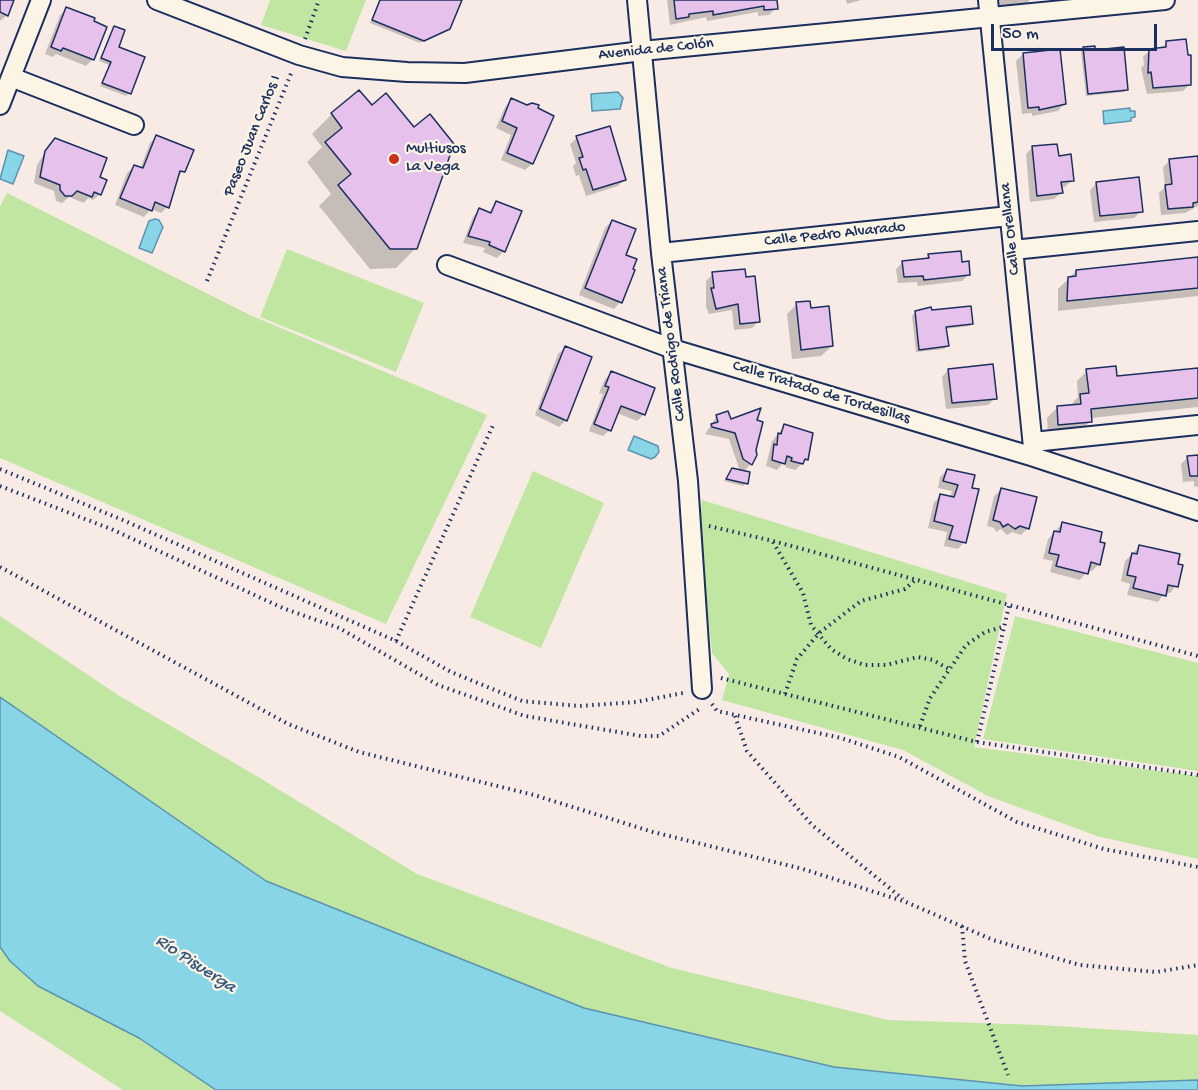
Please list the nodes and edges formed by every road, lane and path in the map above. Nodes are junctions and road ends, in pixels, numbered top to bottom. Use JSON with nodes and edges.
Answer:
{"nodes":[{"id":1,"x":41,"y":0,"type":"edge"},
{"id":2,"x":157,"y":0,"type":"edge"},
{"id":3,"x":319,"y":0,"type":"edge"},
{"id":4,"x":637,"y":0,"type":"edge"},
{"id":5,"x":1165,"y":0,"type":"edge"},
{"id":6,"x":989,"y":9,"type":"edge"},
{"id":7,"x":642,"y":51,"type":"junction"},
{"id":8,"x":299,"y":55,"type":"junction"},
{"id":9,"x":11,"y":78,"type":"junction"},
{"id":10,"x":0,"y":105,"type":"edge"},
{"id":11,"x":134,"y":125,"type":"dead end"},
{"id":12,"x":1009,"y":216,"type":"junction"},
{"id":13,"x":1198,"y":231,"type":"edge"},
{"id":14,"x":1013,"y":250,"type":"junction"},
{"id":15,"x":661,"y":253,"type":"junction"},
{"id":16,"x":447,"y":265,"type":"dead end"},
{"id":17,"x":207,"y":280,"type":"dead end"},
{"id":18,"x":673,"y":349,"type":"junction"},
{"id":19,"x":494,"y":423,"type":"dead end"},
{"id":20,"x":1198,"y":425,"type":"edge"},
{"id":21,"x":1033,"y":449,"type":"junction"},
{"id":22,"x":0,"y":469,"type":"edge"},
{"id":23,"x":0,"y":486,"type":"edge"},
{"id":24,"x":1198,"y":512,"type":"edge"},
{"id":25,"x":689,"y":522,"type":"junction"},
{"id":26,"x":773,"y":541,"type":"junction"},
{"id":27,"x":0,"y":567,"type":"edge"},
{"id":28,"x":916,"y":579,"type":"junction"},
{"id":29,"x":1009,"y":606,"type":"junction"},
{"id":30,"x":1004,"y":627,"type":"junction"},
{"id":31,"x":819,"y":633,"type":"junction"},
{"id":32,"x":396,"y":640,"type":"junction"},
{"id":33,"x":1198,"y":656,"type":"edge"},
{"id":34,"x":949,"y":669,"type":"junction"},
{"id":35,"x":711,"y":689,"type":"junction"},
{"id":36,"x":785,"y":694,"type":"junction"},
{"id":37,"x":717,"y":711,"type":"dead end"},
{"id":38,"x":734,"y":715,"type":"junction"},
{"id":39,"x":920,"y":726,"type":"junction"},
{"id":40,"x":977,"y":742,"type":"junction"},
{"id":41,"x":1198,"y":775,"type":"edge"},
{"id":42,"x":1198,"y":867,"type":"edge"},
{"id":43,"x":906,"y":902,"type":"junction"},
{"id":44,"x":962,"y":926,"type":"junction"},
{"id":45,"x":1198,"y":965,"type":"edge"},
{"id":46,"x":1008,"y":1075,"type":"dead end"}],
"edges":[{"from":1,"to":9,"type":"street"},
{"from":2,"to":8,"type":"street","name":"Avenida de Colón"},
{"from":3,"to":8,"type":"path","name":"Paseo Juan Carlos I"},
{"from":4,"to":7,"type":"street","name":"Calle Rodrigo de Triana"},
{"from":5,"to":6,"type":"street","name":"Avenida de Colón"},
{"from":6,"to":7,"type":"street","name":"Avenida de Colón"},
{"from":6,"to":12,"type":"street","name":"Calle Orellana"},
{"from":7,"to":8,"type":"street","name":"Avenida de Colón"},
{"from":7,"to":15,"type":"street","name":"Calle Rodrigo de Triana"},
{"from":8,"to":17,"type":"path","name":"Paseo Juan Carlos I"},
{"from":9,"to":10,"type":"street"},
{"from":9,"to":11,"type":"street"},
{"from":12,"to":14,"type":"street","name":"Calle Orellana"},
{"from":12,"to":15,"type":"street","name":"Calle Pedro Alvarado"},
{"from":13,"to":14,"type":"street"},
{"from":14,"to":21,"type":"street","name":"Calle Orellana"},
{"from":15,"to":18,"type":"street","name":"Calle Rodrigo de Triana"},
{"from":16,"to":18,"type":"street","name":"Calle Tratado de Tordesillas"},
{"from":18,"to":21,"type":"street","name":"Calle Tratado de Tordesillas"},
{"from":18,"to":25,"type":"street","name":"Calle Rodrigo de Triana"},
{"from":19,"to":32,"type":"path"},
{"from":20,"to":21,"type":"street"},
{"from":21,"to":24,"type":"street","name":"Calle Tratado de Tordesillas"},
{"from":22,"to":32,"type":"path"},
{"from":23,"to":35,"type":"path"},
{"from":25,"to":26,"type":"path"},
{"from":25,"to":35,"type":"street","name":"Calle Rodrigo de Triana"},
{"from":26,"to":28,"type":"path"},
{"from":26,"to":31,"type":"path"},
{"from":27,"to":43,"type":"path"},
{"from":28,"to":29,"type":"path"},
{"from":28,"to":31,"type":"path"},
{"from":29,"to":30,"type":"path"},
{"from":29,"to":33,"type":"path"},
{"from":30,"to":34,"type":"path"},
{"from":30,"to":40,"type":"path"},
{"from":31,"to":34,"type":"path"},
{"from":31,"to":36,"type":"path"},
{"from":32,"to":35,"type":"path"},
{"from":34,"to":39,"type":"path"},
{"from":35,"to":36,"type":"path"},
{"from":36,"to":39,"type":"path"},
{"from":37,"to":38,"type":"path"},
{"from":38,"to":42,"type":"path"},
{"from":38,"to":43,"type":"path"},
{"from":39,"to":40,"type":"path"},
{"from":40,"to":41,"type":"path"},
{"from":43,"to":44,"type":"path"},
{"from":44,"to":45,"type":"path"},
{"from":44,"to":46,"type":"path"}]}
